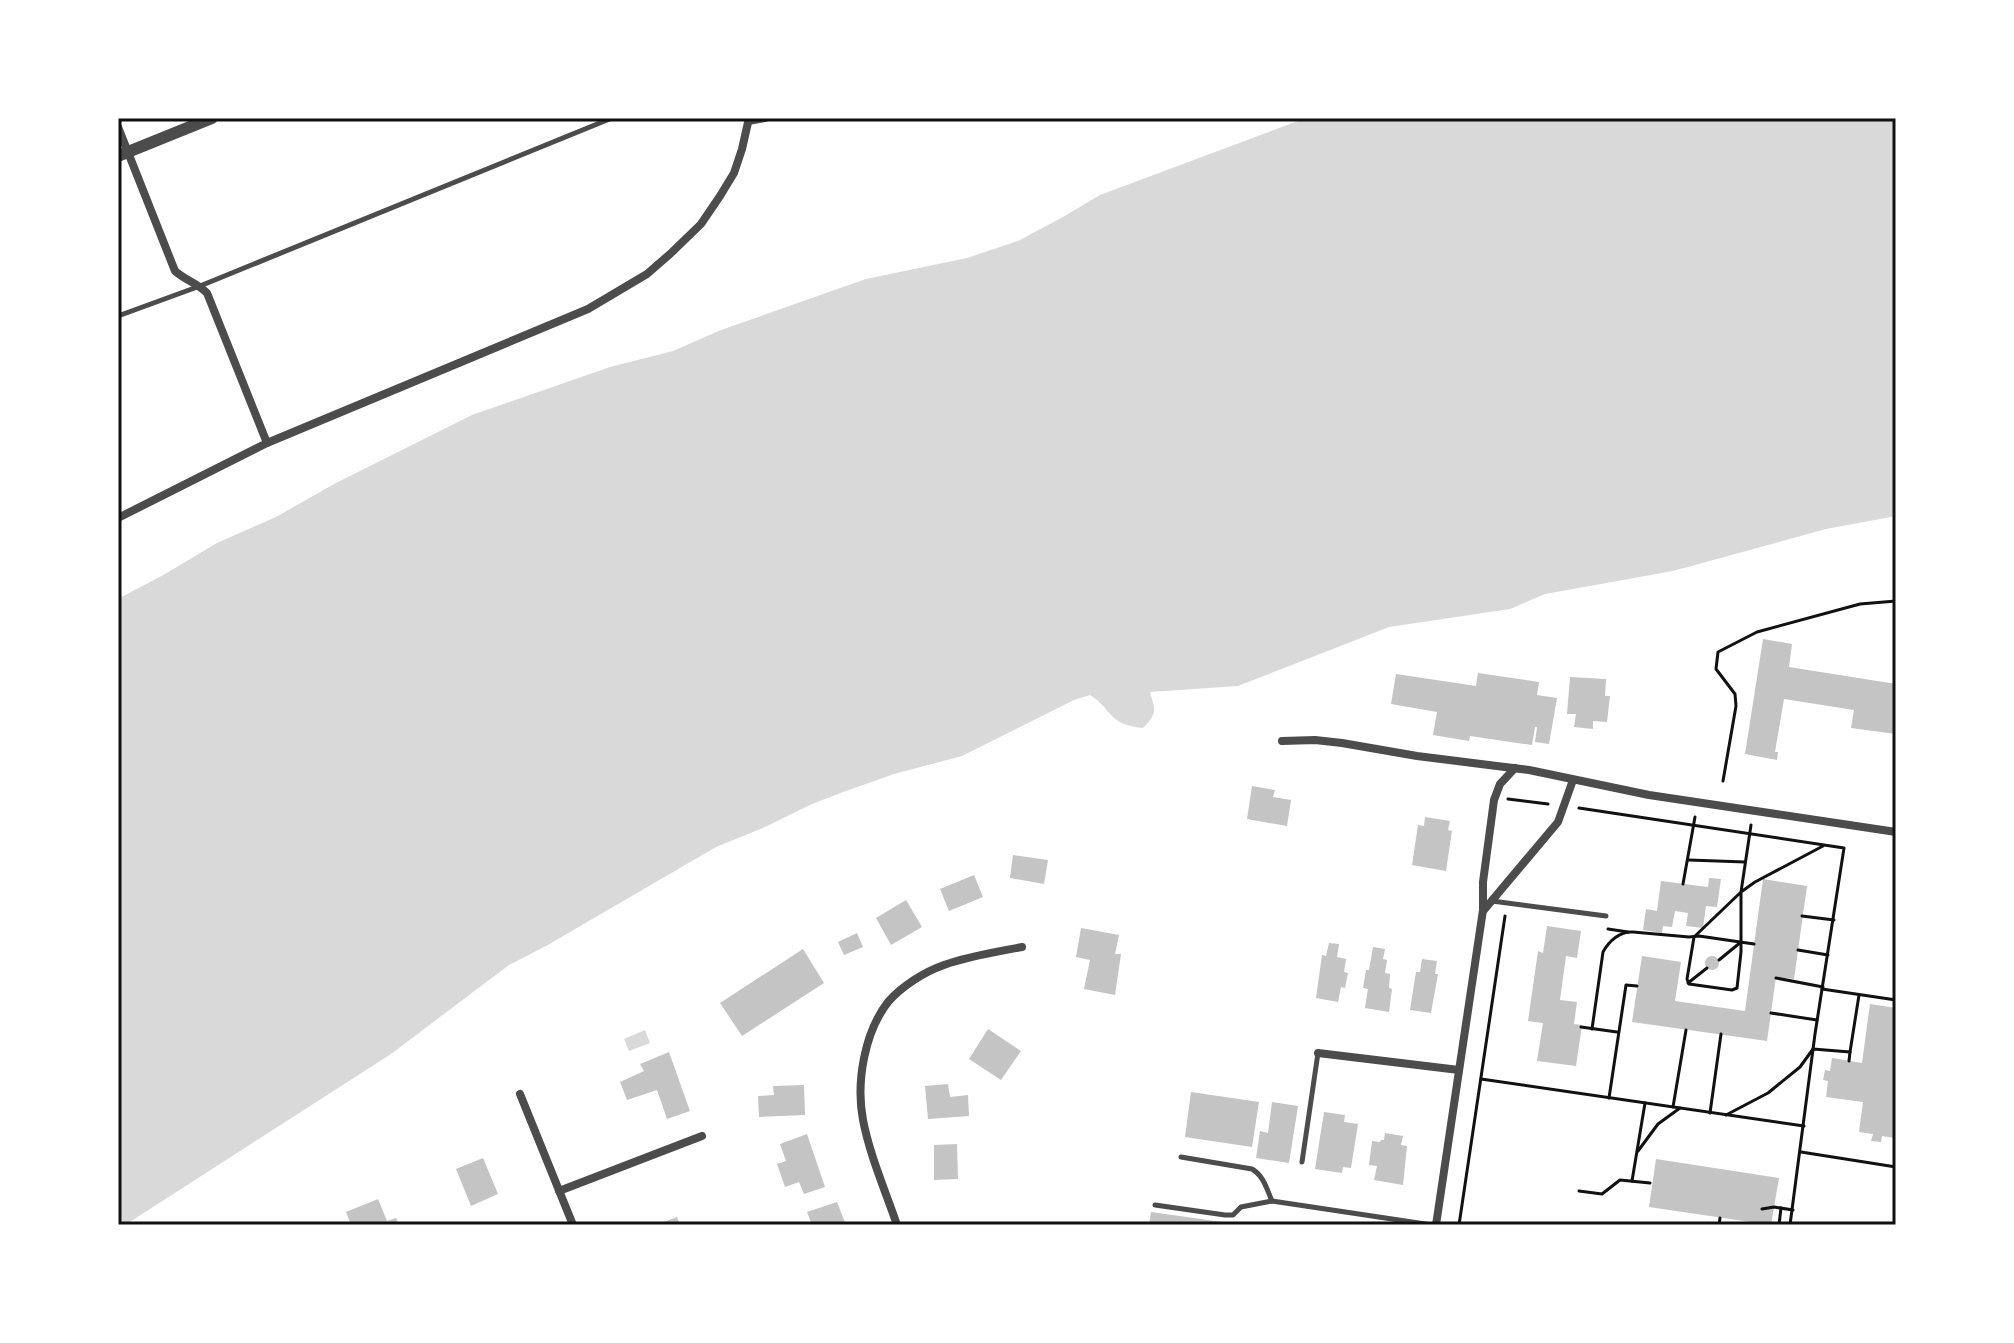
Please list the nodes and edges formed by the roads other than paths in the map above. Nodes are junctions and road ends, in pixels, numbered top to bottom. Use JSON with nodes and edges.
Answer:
{"nodes":[{"id":1,"x":212,"y":118,"type":"edge"},
{"id":2,"x":612,"y":118,"type":"edge"},
{"id":3,"x":765,"y":118,"type":"edge"},
{"id":4,"x":749,"y":120,"type":"edge"},
{"id":5,"x":118,"y":127,"type":"edge"},
{"id":6,"x":123,"y":154,"type":"edge"},
{"id":7,"x":200,"y":286,"type":"junction"},
{"id":8,"x":118,"y":316,"type":"edge"},
{"id":9,"x":267,"y":443,"type":"junction"},
{"id":10,"x":118,"y":518,"type":"edge"},
{"id":11,"x":1282,"y":741,"type":"dead end"},
{"id":12,"x":1515,"y":768,"type":"junction"},
{"id":13,"x":1573,"y":780,"type":"junction"},
{"id":14,"x":1896,"y":832,"type":"edge"},
{"id":15,"x":1491,"y":901,"type":"junction"},
{"id":16,"x":1483,"y":910,"type":"junction"},
{"id":17,"x":1606,"y":916,"type":"dead end"},
{"id":18,"x":1022,"y":947,"type":"dead end"},
{"id":19,"x":1318,"y":1053,"type":"joint"},
{"id":20,"x":1459,"y":1070,"type":"junction"},
{"id":21,"x":520,"y":1094,"type":"dead end"},
{"id":22,"x":702,"y":1136,"type":"dead end"},
{"id":23,"x":1181,"y":1157,"type":"dead end"},
{"id":24,"x":1302,"y":1162,"type":"dead end"},
{"id":25,"x":559,"y":1191,"type":"junction"},
{"id":26,"x":1272,"y":1201,"type":"junction"},
{"id":27,"x":1155,"y":1205,"type":"dead end"},
{"id":28,"x":573,"y":1225,"type":"edge"},
{"id":29,"x":897,"y":1225,"type":"edge"},
{"id":30,"x":1434,"y":1225,"type":"edge"}],
"edges":[{"from":1,"to":6,"type":"street"},
{"from":2,"to":7,"type":"lane"},
{"from":3,"to":4,"type":"street"},
{"from":4,"to":9,"type":"street"},
{"from":5,"to":6,"type":"street"},
{"from":6,"to":7,"type":"street"},
{"from":7,"to":8,"type":"lane"},
{"from":7,"to":9,"type":"street"},
{"from":9,"to":10,"type":"street"},
{"from":11,"to":12,"type":"street"},
{"from":12,"to":13,"type":"street"},
{"from":12,"to":16,"type":"street"},
{"from":13,"to":14,"type":"street"},
{"from":13,"to":15,"type":"street"},
{"from":15,"to":16,"type":"street"},
{"from":15,"to":17,"type":"lane"},
{"from":16,"to":20,"type":"street"},
{"from":18,"to":29,"type":"street"},
{"from":19,"to":20,"type":"street"},
{"from":19,"to":24,"type":"lane"},
{"from":20,"to":30,"type":"street"},
{"from":21,"to":25,"type":"street"},
{"from":22,"to":25,"type":"street"},
{"from":23,"to":26,"type":"lane"},
{"from":25,"to":28,"type":"street"},
{"from":26,"to":27,"type":"lane"},
{"from":26,"to":30,"type":"lane"}]}
